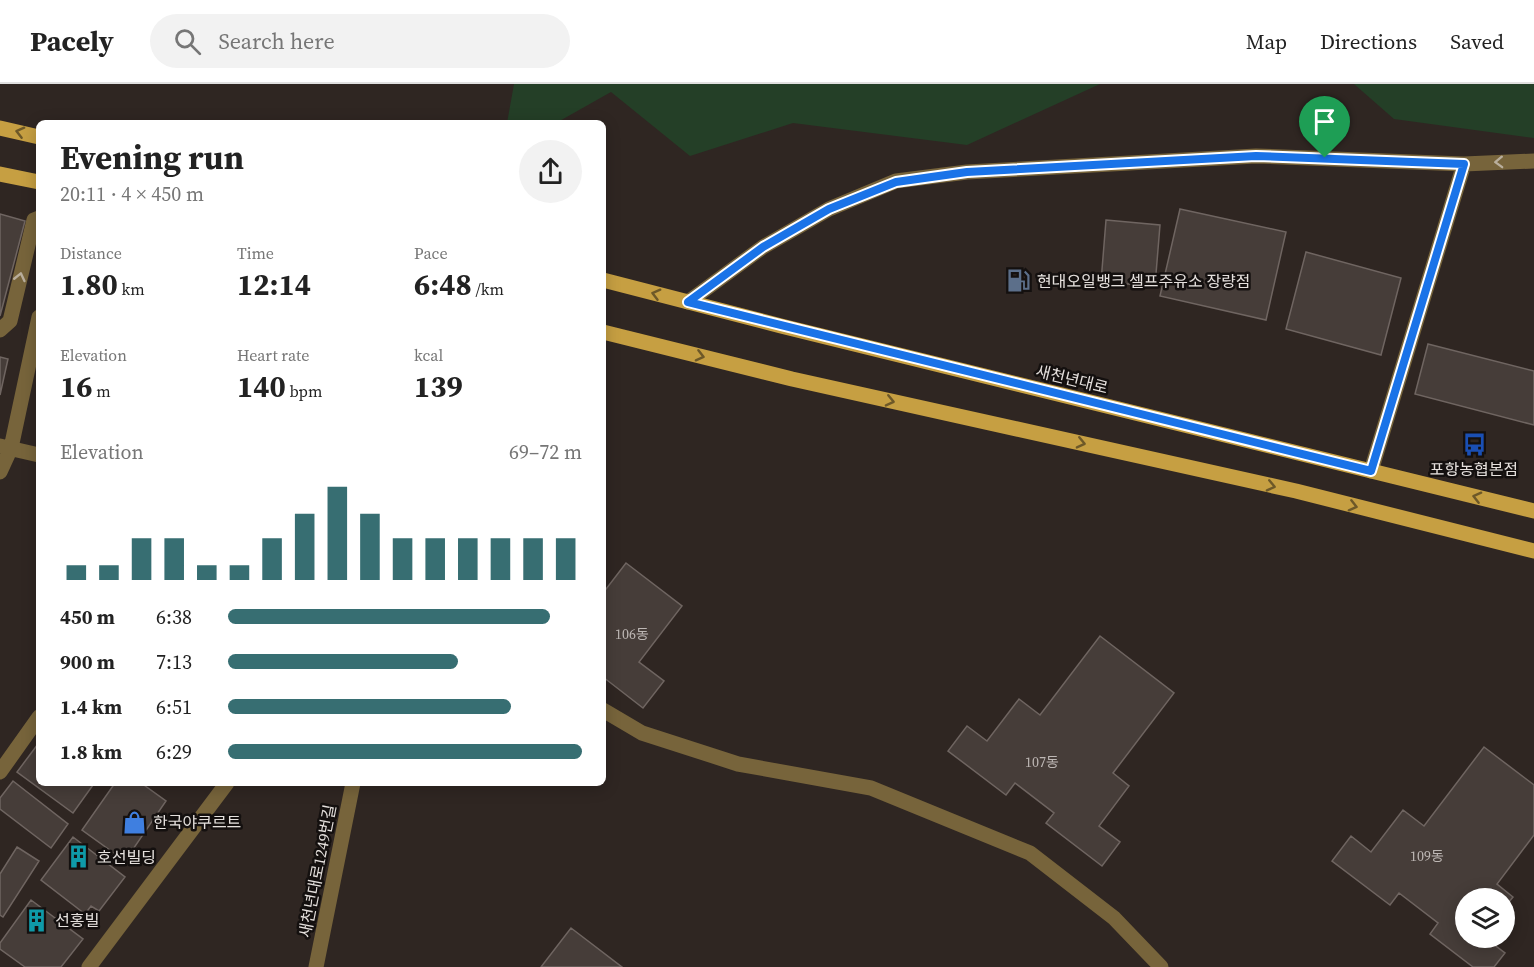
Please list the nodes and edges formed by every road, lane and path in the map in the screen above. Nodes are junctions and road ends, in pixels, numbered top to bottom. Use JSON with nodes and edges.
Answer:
{"nodes":[{"id":1,"x":0,"y":128,"type":"edge"},
{"id":2,"x":36,"y":136,"type":"edge"},
{"id":3,"x":1534,"y":161,"type":"edge"},
{"id":4,"x":1464,"y":164,"type":"junction"},
{"id":5,"x":0,"y":174,"type":"edge"},
{"id":6,"x":36,"y":181,"type":"edge"},
{"id":7,"x":36,"y":219,"type":"edge"},
{"id":8,"x":606,"y":281,"type":"edge"},
{"id":9,"x":688,"y":302,"type":"junction"},
{"id":10,"x":36,"y":328,"type":"edge"},
{"id":11,"x":0,"y":330,"type":"edge"},
{"id":12,"x":606,"y":333,"type":"edge"},
{"id":13,"x":5,"y":447,"type":"edge"},
{"id":14,"x":36,"y":453,"type":"edge"},
{"id":15,"x":1371,"y":471,"type":"junction"},
{"id":16,"x":0,"y":472,"type":"edge"},
{"id":17,"x":1534,"y":511,"type":"edge"},
{"id":18,"x":1534,"y":551,"type":"edge"},
{"id":19,"x":606,"y":712,"type":"edge"},
{"id":20,"x":36,"y":721,"type":"edge"},
{"id":21,"x":0,"y":772,"type":"edge"},
{"id":22,"x":225,"y":786,"type":"edge"},
{"id":23,"x":352,"y":786,"type":"edge"},
{"id":24,"x":88,"y":967,"type":"edge"},
{"id":25,"x":316,"y":967,"type":"edge"},
{"id":26,"x":1161,"y":967,"type":"edge"}],
"edges":[{"from":2,"to":1,"type":"main road","one_way":true},
{"from":3,"to":4,"type":"street","one_way":true},
{"from":4,"to":9,"type":"street"},
{"from":4,"to":15,"type":"street"},
{"from":5,"to":6,"type":"main road"},
{"from":11,"to":7,"type":"street","one_way":true},
{"from":9,"to":8,"type":"main road","name":"새천년대로","one_way":true},
{"from":9,"to":15,"type":"main road","name":"새천년대로"},
{"from":10,"to":13,"type":"street"},
{"from":12,"to":18,"type":"main road","one_way":true},
{"from":13,"to":14,"type":"street"},
{"from":13,"to":16,"type":"street"},
{"from":17,"to":15,"type":"main road","name":"새천년대로","one_way":true},
{"from":19,"to":26,"type":"street"},
{"from":20,"to":21,"type":"street"},
{"from":22,"to":24,"type":"street"},
{"from":23,"to":25,"type":"street","name":"새천년대로1249번길"}]}
